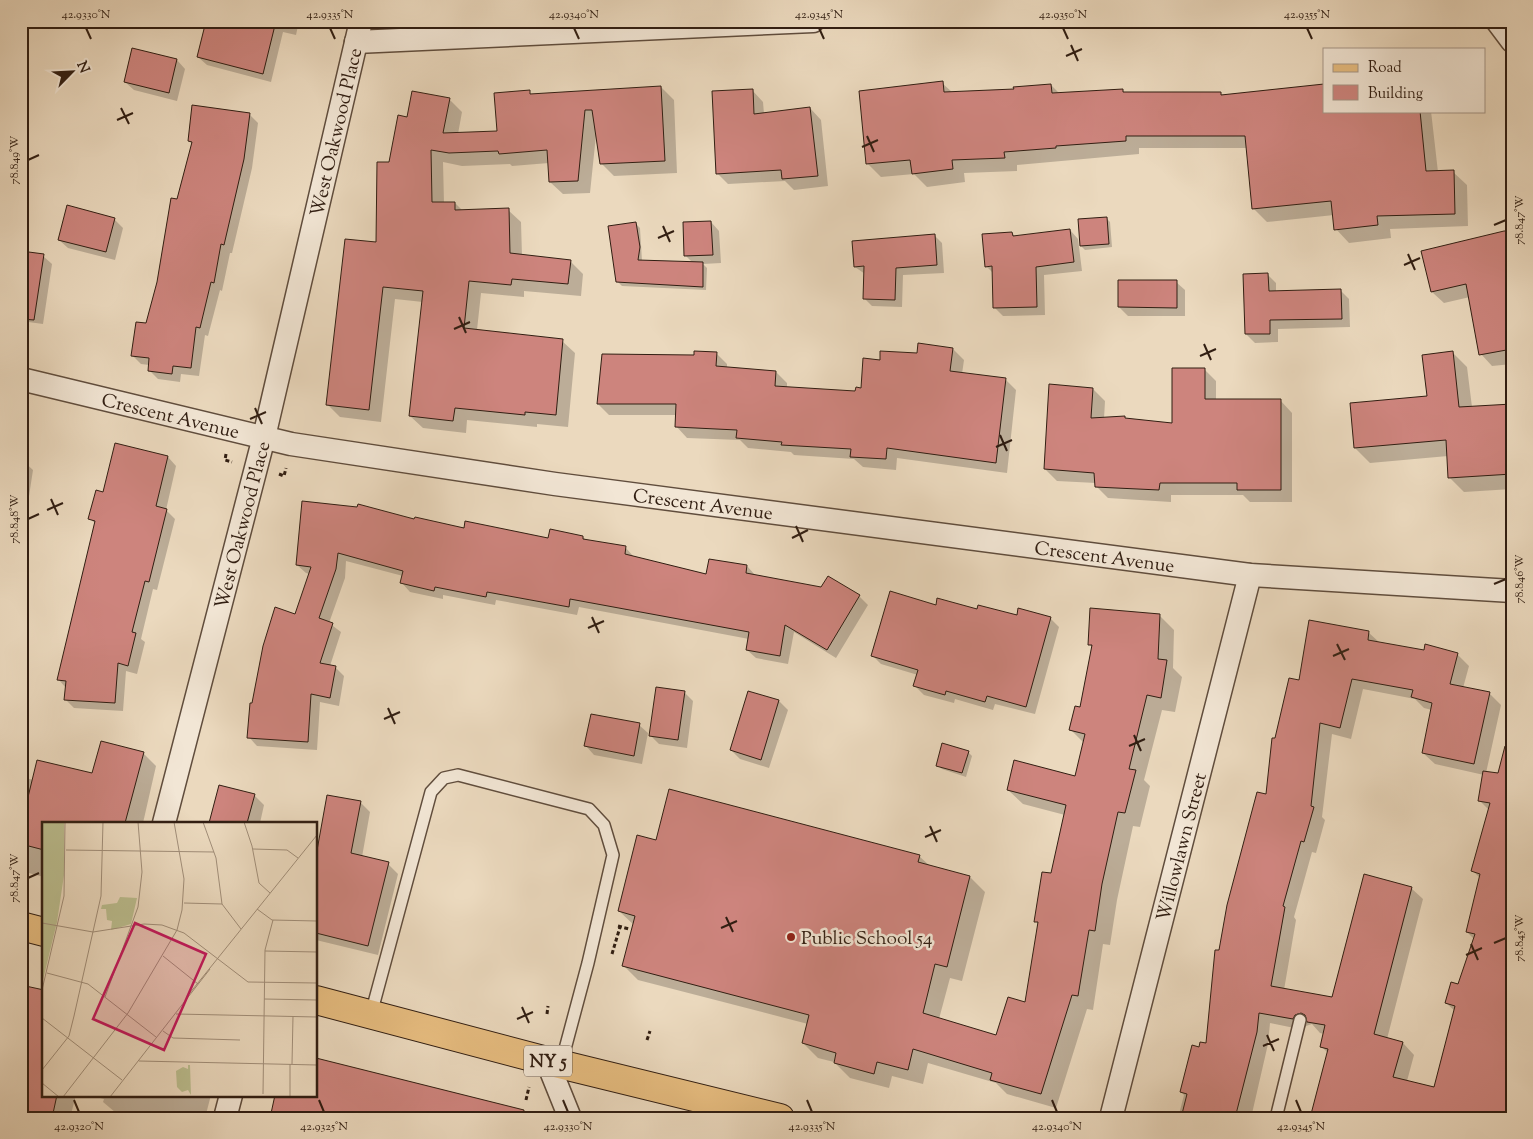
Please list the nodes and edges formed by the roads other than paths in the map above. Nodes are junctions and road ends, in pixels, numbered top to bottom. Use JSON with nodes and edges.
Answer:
{"nodes":[{"id":1,"x":813,"y":21,"type":"edge"},
{"id":2,"x":1497,"y":21,"type":"edge"},
{"id":3,"x":358,"y":32,"type":"edge"},
{"id":4,"x":1512,"y":41,"type":"edge"},
{"id":5,"x":21,"y":380,"type":"edge"},
{"id":6,"x":264,"y":437,"type":"junction"},
{"id":7,"x":1250,"y":575,"type":"junction"},
{"id":8,"x":1512,"y":590,"type":"edge"},
{"id":9,"x":164,"y":822,"type":"edge"},
{"id":10,"x":21,"y":926,"type":"edge"},
{"id":11,"x":42,"y":931,"type":"edge"},
{"id":12,"x":318,"y":1000,"type":"edge"},
{"id":13,"x":372,"y":1014,"type":"junction"},
{"id":14,"x":1300,"y":1020,"type":"dead end"},
{"id":15,"x":554,"y":1062,"type":"junction"},
{"id":16,"x":231,"y":1096,"type":"edge"},
{"id":17,"x":225,"y":1118,"type":"edge"},
{"id":18,"x":570,"y":1118,"type":"edge"},
{"id":19,"x":780,"y":1118,"type":"edge"},
{"id":20,"x":1112,"y":1118,"type":"edge"},
{"id":21,"x":1276,"y":1118,"type":"edge"}],
"edges":[{"from":1,"to":3,"type":"street"},
{"from":2,"to":4,"type":"street"},
{"from":3,"to":6,"type":"street","name":"West Oakwood Place"},
{"from":5,"to":6,"type":"street","name":"Crescent Avenue"},
{"from":6,"to":7,"type":"street","name":"Crescent Avenue"},
{"from":6,"to":9,"type":"street","name":"West Oakwood Place"},
{"from":7,"to":8,"type":"street","name":"Crescent Avenue"},
{"from":7,"to":20,"type":"street","name":"Willowlawn Street"},
{"from":10,"to":11,"type":"main road"},
{"from":12,"to":13,"type":"main road","number":"NY 5"},
{"from":13,"to":15,"type":"main road","number":"NY 5"},
{"from":13,"to":15,"type":"lane"},
{"from":14,"to":21,"type":"lane"},
{"from":15,"to":18,"type":"street"},
{"from":15,"to":19,"type":"main road","number":"NY 5"},
{"from":16,"to":17,"type":"street"}]}
